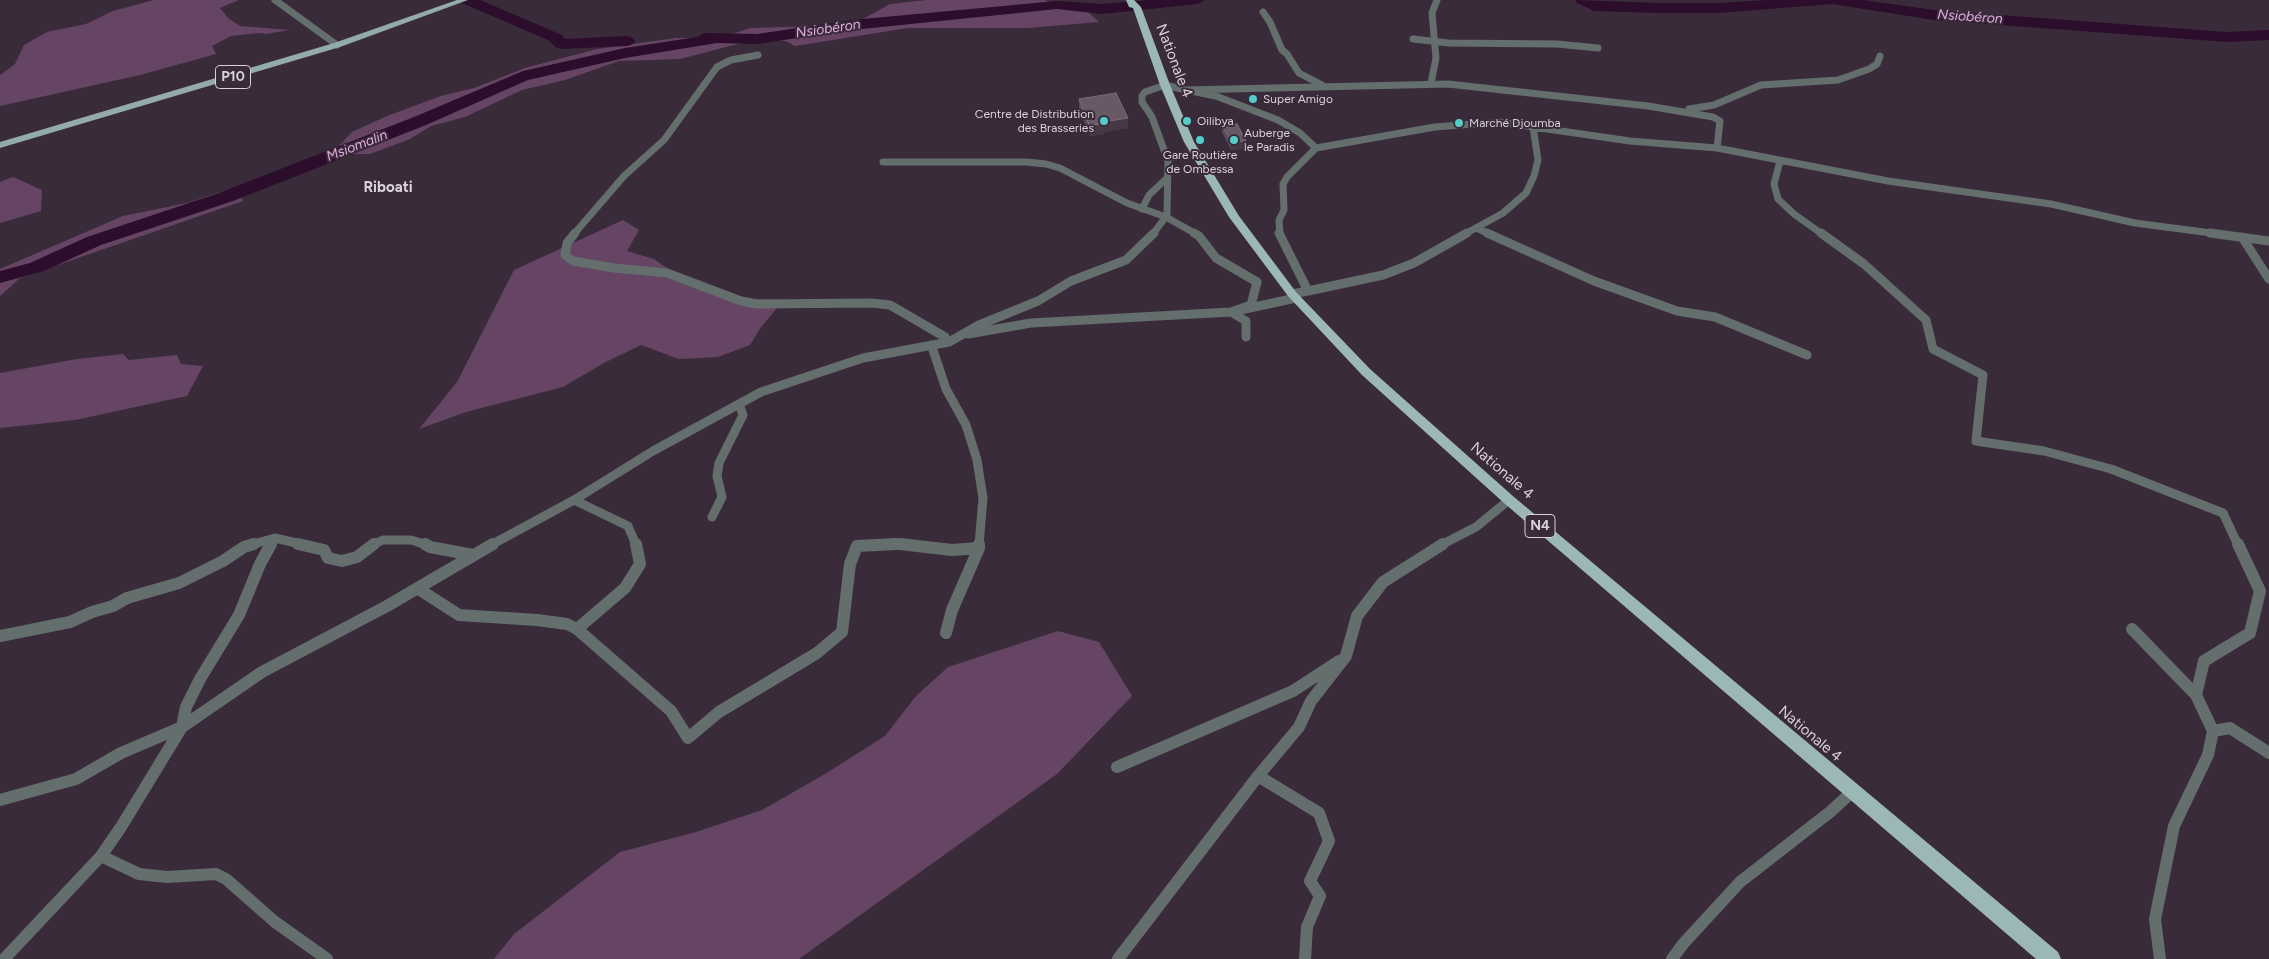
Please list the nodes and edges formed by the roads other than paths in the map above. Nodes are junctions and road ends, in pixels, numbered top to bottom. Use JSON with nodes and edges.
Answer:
{"nodes":[{"id":1,"x":275,"y":0,"type":"edge"},
{"id":2,"x":464,"y":0,"type":"edge"},
{"id":3,"x":1437,"y":0,"type":"edge"},
{"id":4,"x":1133,"y":4,"type":"edge"},
{"id":5,"x":1263,"y":12,"type":"dead end"},
{"id":6,"x":1413,"y":39,"type":"dead end"},
{"id":7,"x":1435,"y":42,"type":"junction"},
{"id":8,"x":337,"y":45,"type":"junction"},
{"id":9,"x":1598,"y":48,"type":"dead end"},
{"id":10,"x":758,"y":55,"type":"dead end"},
{"id":11,"x":1880,"y":56,"type":"dead end"},
{"id":12,"x":1431,"y":82,"type":"junction"},
{"id":13,"x":1165,"y":85,"type":"junction"},
{"id":14,"x":1323,"y":86,"type":"junction"},
{"id":15,"x":1186,"y":90,"type":"junction"},
{"id":16,"x":1680,"y":111,"type":"junction"},
{"id":17,"x":1533,"y":128,"type":"junction"},
{"id":18,"x":0,"y":145,"type":"edge"},
{"id":19,"x":1316,"y":148,"type":"junction"},
{"id":20,"x":1717,"y":148,"type":"junction"},
{"id":21,"x":1780,"y":161,"type":"junction"},
{"id":22,"x":884,"y":162,"type":"dead end"},
{"id":23,"x":1166,"y":179,"type":"junction"},
{"id":24,"x":1142,"y":209,"type":"junction"},
{"id":25,"x":1166,"y":217,"type":"junction"},
{"id":26,"x":1476,"y":228,"type":"junction"},
{"id":27,"x":2242,"y":237,"type":"junction"},
{"id":28,"x":2269,"y":241,"type":"edge"},
{"id":29,"x":2269,"y":279,"type":"edge"},
{"id":30,"x":1298,"y":294,"type":"junction"},
{"id":31,"x":1231,"y":312,"type":"junction"},
{"id":32,"x":959,"y":335,"type":"junction"},
{"id":33,"x":1246,"y":337,"type":"dead end"},
{"id":34,"x":949,"y":342,"type":"junction"},
{"id":35,"x":932,"y":346,"type":"junction"},
{"id":36,"x":1807,"y":356,"type":"dead end"},
{"id":37,"x":738,"y":404,"type":"junction"},
{"id":38,"x":574,"y":500,"type":"junction"},
{"id":39,"x":1509,"y":500,"type":"junction"},
{"id":40,"x":712,"y":517,"type":"dead end"},
{"id":41,"x":275,"y":538,"type":"junction"},
{"id":42,"x":980,"y":548,"type":"junction"},
{"id":43,"x":473,"y":555,"type":"junction"},
{"id":44,"x":417,"y":588,"type":"junction"},
{"id":45,"x":577,"y":629,"type":"junction"},
{"id":46,"x":2132,"y":629,"type":"dead end"},
{"id":47,"x":946,"y":633,"type":"dead end"},
{"id":48,"x":0,"y":636,"type":"edge"},
{"id":49,"x":1346,"y":656,"type":"junction"},
{"id":50,"x":2196,"y":695,"type":"junction"},
{"id":51,"x":182,"y":726,"type":"junction"},
{"id":52,"x":2213,"y":731,"type":"junction"},
{"id":53,"x":2269,"y":753,"type":"edge"},
{"id":54,"x":1117,"y":767,"type":"dead end"},
{"id":55,"x":1258,"y":776,"type":"junction"},
{"id":56,"x":1853,"y":791,"type":"junction"},
{"id":57,"x":0,"y":800,"type":"edge"},
{"id":58,"x":101,"y":856,"type":"junction"},
{"id":59,"x":4,"y":959,"type":"edge"},
{"id":60,"x":327,"y":959,"type":"edge"},
{"id":61,"x":1118,"y":959,"type":"edge"},
{"id":62,"x":1305,"y":959,"type":"edge"},
{"id":63,"x":1672,"y":959,"type":"edge"},
{"id":64,"x":2051,"y":959,"type":"edge"},
{"id":65,"x":2160,"y":959,"type":"edge"}],
"edges":[{"from":1,"to":8,"type":"street"},
{"from":2,"to":8,"type":"main road","number":"P10"},
{"from":3,"to":7,"type":"street"},
{"from":4,"to":13,"type":"highway","name":"Nationale 4","number":"N4"},
{"from":5,"to":14,"type":"street"},
{"from":6,"to":7,"type":"street"},
{"from":7,"to":9,"type":"street"},
{"from":7,"to":12,"type":"street"},
{"from":8,"to":18,"type":"main road","number":"P10"},
{"from":10,"to":34,"type":"street"},
{"from":11,"to":16,"type":"street"},
{"from":12,"to":14,"type":"street"},
{"from":12,"to":16,"type":"street"},
{"from":13,"to":15,"type":"street"},
{"from":13,"to":23,"type":"street"},
{"from":13,"to":30,"type":"highway","name":"Nationale 4","number":"N4"},
{"from":14,"to":15,"type":"street"},
{"from":15,"to":19,"type":"street"},
{"from":16,"to":20,"type":"street"},
{"from":17,"to":19,"type":"street"},
{"from":17,"to":20,"type":"street"},
{"from":17,"to":26,"type":"street"},
{"from":19,"to":30,"type":"street"},
{"from":20,"to":21,"type":"street"},
{"from":21,"to":27,"type":"street"},
{"from":21,"to":50,"type":"street"},
{"from":22,"to":24,"type":"street"},
{"from":23,"to":24,"type":"street"},
{"from":23,"to":25,"type":"street"},
{"from":24,"to":25,"type":"street"},
{"from":25,"to":31,"type":"street"},
{"from":25,"to":32,"type":"street"},
{"from":26,"to":30,"type":"street"},
{"from":26,"to":36,"type":"street"},
{"from":27,"to":28,"type":"street"},
{"from":27,"to":29,"type":"street"},
{"from":30,"to":31,"type":"street"},
{"from":30,"to":39,"type":"highway","name":"Nationale 4","number":"N4"},
{"from":31,"to":32,"type":"street"},
{"from":31,"to":33,"type":"street"},
{"from":32,"to":34,"type":"street"},
{"from":34,"to":35,"type":"street"},
{"from":35,"to":37,"type":"street"},
{"from":35,"to":42,"type":"street"},
{"from":37,"to":38,"type":"street"},
{"from":37,"to":40,"type":"street"},
{"from":38,"to":43,"type":"street"},
{"from":38,"to":45,"type":"street"},
{"from":39,"to":49,"type":"street"},
{"from":39,"to":56,"type":"highway","name":"Nationale 4","number":"N4"},
{"from":41,"to":43,"type":"street"},
{"from":41,"to":48,"type":"street"},
{"from":41,"to":51,"type":"street"},
{"from":42,"to":45,"type":"street"},
{"from":42,"to":47,"type":"street"},
{"from":43,"to":44,"type":"street"},
{"from":44,"to":45,"type":"street"},
{"from":44,"to":51,"type":"street"},
{"from":46,"to":50,"type":"street"},
{"from":49,"to":54,"type":"street"},
{"from":49,"to":55,"type":"street"},
{"from":50,"to":52,"type":"street"},
{"from":51,"to":57,"type":"street"},
{"from":51,"to":58,"type":"street"},
{"from":52,"to":53,"type":"street"},
{"from":52,"to":65,"type":"street"},
{"from":55,"to":61,"type":"street"},
{"from":55,"to":62,"type":"street"},
{"from":56,"to":63,"type":"street"},
{"from":56,"to":64,"type":"highway","name":"Nationale 4","number":"N4"},
{"from":58,"to":59,"type":"street"},
{"from":58,"to":60,"type":"street"}]}
